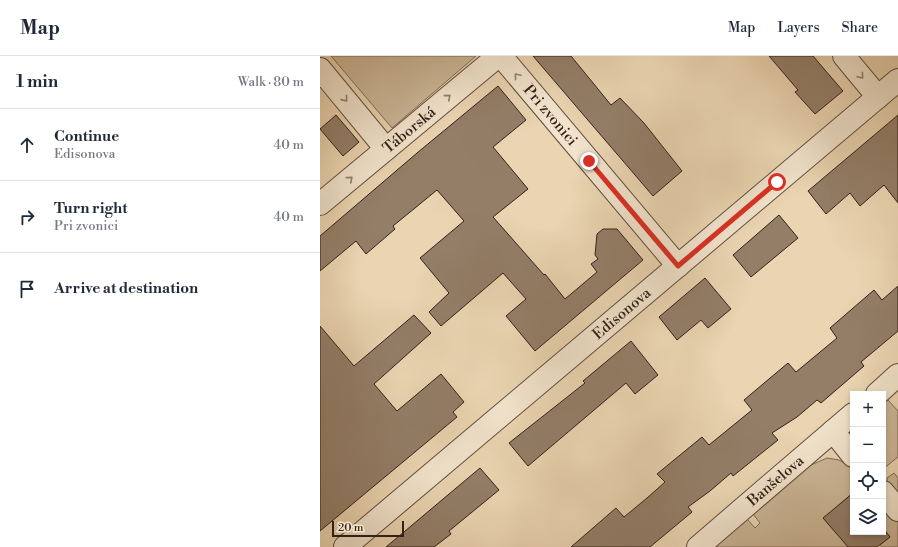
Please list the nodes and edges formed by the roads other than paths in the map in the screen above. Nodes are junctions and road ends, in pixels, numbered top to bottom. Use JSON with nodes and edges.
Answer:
{"nodes":[{"id":1,"x":499,"y":56,"type":"edge"},
{"id":2,"x":844,"y":56,"type":"edge"},
{"id":3,"x":320,"y":69,"type":"edge"},
{"id":4,"x":898,"y":80,"type":"edge"},
{"id":5,"x":878,"y":97,"type":"junction"},
{"id":6,"x":386,"y":149,"type":"junction"},
{"id":7,"x":320,"y":204,"type":"edge"},
{"id":8,"x":678,"y":266,"type":"junction"},
{"id":9,"x":898,"y":375,"type":"edge"},
{"id":10,"x":880,"y":391,"type":"edge"},
{"id":11,"x":850,"y":417,"type":"edge"},
{"id":12,"x":833,"y":431,"type":"junction"},
{"id":13,"x":850,"y":452,"type":"edge"},
{"id":14,"x":886,"y":496,"type":"edge"},
{"id":15,"x":898,"y":510,"type":"edge"},
{"id":16,"x":345,"y":547,"type":"edge"},
{"id":17,"x":698,"y":547,"type":"edge"}],
"edges":[{"from":6,"to":1,"type":"street","name":"Táborská","one_way":true},
{"from":8,"to":1,"type":"street","name":"Pri zvonici","one_way":true},
{"from":2,"to":5,"type":"street","one_way":true},
{"from":3,"to":6,"type":"street","one_way":true},
{"from":4,"to":5,"type":"street","name":"Edisonova"},
{"from":5,"to":8,"type":"street","name":"Edisonova"},
{"from":7,"to":6,"type":"street","name":"Táborská","one_way":true},
{"from":8,"to":16,"type":"street","name":"Edisonova"},
{"from":9,"to":10,"type":"street"},
{"from":11,"to":12,"type":"street","name":"Banšelova"},
{"from":12,"to":13,"type":"street"},
{"from":12,"to":17,"type":"street","name":"Banšelova"},
{"from":14,"to":15,"type":"street"}]}
